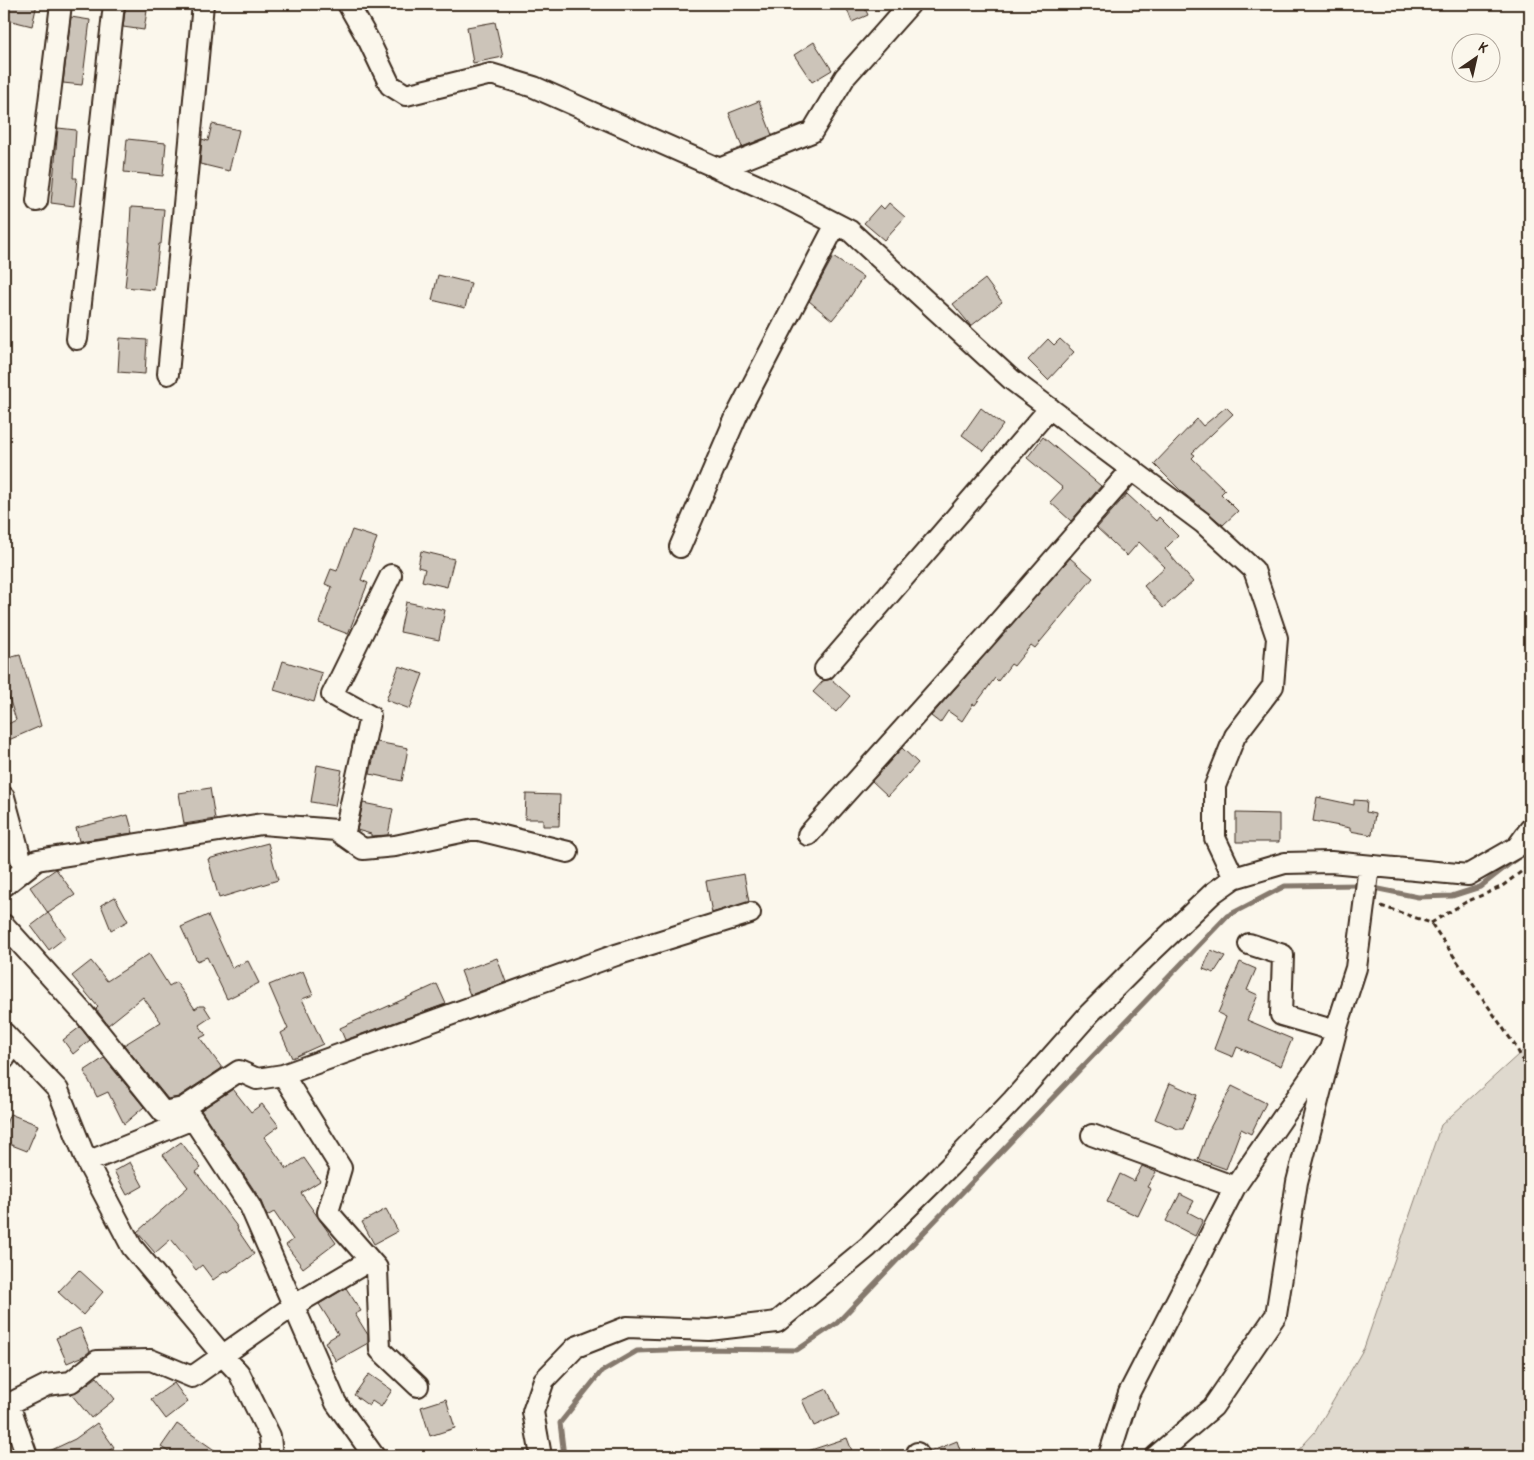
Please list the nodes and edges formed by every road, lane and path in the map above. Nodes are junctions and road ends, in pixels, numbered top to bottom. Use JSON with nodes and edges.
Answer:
{"nodes":[{"id":1,"x":61,"y":4,"type":"edge"},
{"id":2,"x":114,"y":4,"type":"edge"},
{"id":3,"x":202,"y":4,"type":"edge"},
{"id":4,"x":348,"y":4,"type":"edge"},
{"id":5,"x":910,"y":4,"type":"edge"},
{"id":6,"x":719,"y":169,"type":"junction"},
{"id":7,"x":37,"y":201,"type":"dead end"},
{"id":8,"x":836,"y":224,"type":"junction"},
{"id":9,"x":77,"y":339,"type":"dead end"},
{"id":10,"x":168,"y":374,"type":"dead end"},
{"id":11,"x":1050,"y":408,"type":"junction"},
{"id":12,"x":1132,"y":469,"type":"junction"},
{"id":13,"x":680,"y":547,"type":"dead end"},
{"id":14,"x":391,"y":576,"type":"dead end"},
{"id":15,"x":825,"y":669,"type":"dead end"},
{"id":16,"x":4,"y":797,"type":"edge"},
{"id":17,"x":1530,"y":829,"type":"edge"},
{"id":18,"x":808,"y":835,"type":"dead end"},
{"id":19,"x":344,"y":836,"type":"junction"},
{"id":20,"x":568,"y":852,"type":"dead end"},
{"id":21,"x":1530,"y":865,"type":"edge"},
{"id":22,"x":1369,"y":866,"type":"junction"},
{"id":23,"x":24,"y":870,"type":"junction"},
{"id":24,"x":1234,"y":878,"type":"junction"},
{"id":25,"x":4,"y":886,"type":"edge"},
{"id":26,"x":1365,"y":900,"type":"junction"},
{"id":27,"x":750,"y":913,"type":"dead end"},
{"id":28,"x":1431,"y":923,"type":"junction"},
{"id":29,"x":4,"y":925,"type":"edge"},
{"id":30,"x":1249,"y":944,"type":"dead end"},
{"id":31,"x":1336,"y":1031,"type":"junction"},
{"id":32,"x":7,"y":1045,"type":"edge"},
{"id":33,"x":1530,"y":1071,"type":"edge"},
{"id":34,"x":284,"y":1075,"type":"junction"},
{"id":35,"x":188,"y":1113,"type":"junction"},
{"id":36,"x":1092,"y":1135,"type":"dead end"},
{"id":37,"x":88,"y":1162,"type":"junction"},
{"id":38,"x":1235,"y":1187,"type":"junction"},
{"id":39,"x":369,"y":1261,"type":"junction"},
{"id":40,"x":293,"y":1306,"type":"junction"},
{"id":41,"x":223,"y":1356,"type":"junction"},
{"id":42,"x":418,"y":1386,"type":"dead end"},
{"id":43,"x":6,"y":1404,"type":"edge"},
{"id":44,"x":27,"y":1456,"type":"edge"},
{"id":45,"x":272,"y":1456,"type":"edge"},
{"id":46,"x":374,"y":1456,"type":"edge"},
{"id":47,"x":541,"y":1456,"type":"edge"},
{"id":48,"x":1109,"y":1456,"type":"edge"},
{"id":49,"x":1156,"y":1456,"type":"edge"}],
"edges":[{"from":1,"to":7,"type":"street"},
{"from":2,"to":9,"type":"street"},
{"from":3,"to":10,"type":"street"},
{"from":4,"to":6,"type":"street"},
{"from":5,"to":6,"type":"street"},
{"from":6,"to":8,"type":"street"},
{"from":8,"to":11,"type":"street"},
{"from":8,"to":13,"type":"street"},
{"from":11,"to":12,"type":"street"},
{"from":11,"to":15,"type":"street"},
{"from":12,"to":18,"type":"street"},
{"from":12,"to":24,"type":"street"},
{"from":14,"to":19,"type":"street"},
{"from":16,"to":23,"type":"street"},
{"from":17,"to":22,"type":"street"},
{"from":19,"to":20,"type":"street"},
{"from":19,"to":23,"type":"street"},
{"from":21,"to":28,"type":"path"},
{"from":22,"to":24,"type":"street"},
{"from":22,"to":26,"type":"street"},
{"from":23,"to":25,"type":"street"},
{"from":24,"to":47,"type":"street"},
{"from":26,"to":28,"type":"path"},
{"from":26,"to":31,"type":"street"},
{"from":27,"to":34,"type":"street"},
{"from":28,"to":33,"type":"path"},
{"from":29,"to":35,"type":"street"},
{"from":30,"to":31,"type":"street"},
{"from":31,"to":38,"type":"street"},
{"from":31,"to":49,"type":"street"},
{"from":32,"to":37,"type":"street"},
{"from":34,"to":35,"type":"street"},
{"from":34,"to":39,"type":"street"},
{"from":35,"to":37,"type":"street"},
{"from":35,"to":40,"type":"street"},
{"from":36,"to":38,"type":"street"},
{"from":37,"to":41,"type":"street"},
{"from":38,"to":48,"type":"street"},
{"from":39,"to":40,"type":"street"},
{"from":39,"to":42,"type":"street"},
{"from":40,"to":41,"type":"street"},
{"from":40,"to":46,"type":"street"},
{"from":41,"to":43,"type":"street"},
{"from":41,"to":45,"type":"street"},
{"from":43,"to":44,"type":"street"}]}
